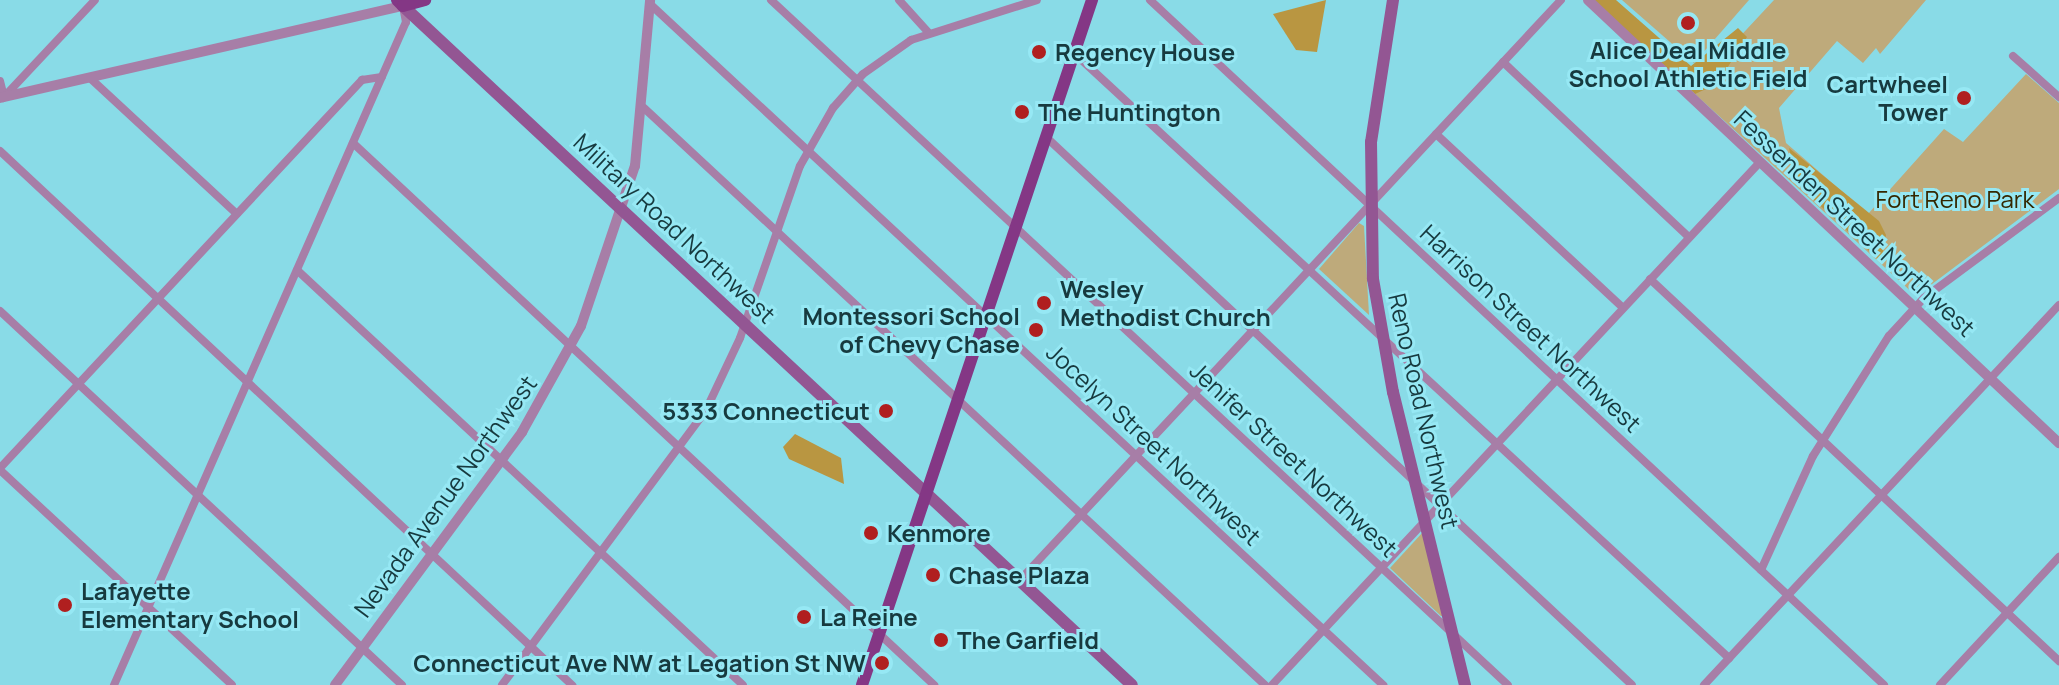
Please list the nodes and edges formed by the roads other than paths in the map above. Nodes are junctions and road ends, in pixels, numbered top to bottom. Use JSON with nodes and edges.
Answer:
{"nodes":[{"id":1,"x":95,"y":0,"type":"edge"},
{"id":2,"x":421,"y":0,"type":"edge"},
{"id":3,"x":771,"y":0,"type":"edge"},
{"id":4,"x":899,"y":0,"type":"edge"},
{"id":5,"x":1037,"y":0,"type":"edge"},
{"id":6,"x":1092,"y":0,"type":"edge"},
{"id":7,"x":1150,"y":0,"type":"edge"},
{"id":8,"x":1393,"y":0,"type":"edge"},
{"id":9,"x":1561,"y":0,"type":"edge"},
{"id":10,"x":1588,"y":0,"type":"edge"},
{"id":11,"x":650,"y":2,"type":"edge"},
{"id":12,"x":400,"y":3,"type":"edge"},
{"id":13,"x":928,"y":32,"type":"junction"},
{"id":14,"x":1074,"y":53,"type":"junction"},
{"id":15,"x":2013,"y":56,"type":"dead end"},
{"id":16,"x":1503,"y":62,"type":"junction"},
{"id":17,"x":382,"y":77,"type":"junction"},
{"id":18,"x":90,"y":78,"type":"junction"},
{"id":19,"x":857,"y":80,"type":"junction"},
{"id":20,"x":0,"y":81,"type":"edge"},
{"id":21,"x":2059,"y":97,"type":"edge"},
{"id":22,"x":1,"y":99,"type":"edge"},
{"id":23,"x":644,"y":108,"type":"junction"},
{"id":24,"x":1436,"y":134,"type":"junction"},
{"id":25,"x":1046,"y":137,"type":"junction"},
{"id":26,"x":353,"y":143,"type":"junction"},
{"id":27,"x":807,"y":149,"type":"junction"},
{"id":28,"x":0,"y":151,"type":"edge"},
{"id":29,"x":1760,"y":162,"type":"junction"},
{"id":30,"x":2059,"y":198,"type":"edge"},
{"id":31,"x":1370,"y":205,"type":"junction"},
{"id":32,"x":624,"y":210,"type":"junction"},
{"id":33,"x":237,"y":214,"type":"junction"},
{"id":34,"x":1016,"y":227,"type":"junction"},
{"id":35,"x":777,"y":230,"type":"junction"},
{"id":36,"x":1689,"y":237,"type":"junction"},
{"id":37,"x":1311,"y":268,"type":"junction"},
{"id":38,"x":297,"y":270,"type":"junction"},
{"id":39,"x":1650,"y":279,"type":"junction"},
{"id":40,"x":158,"y":298,"type":"junction"},
{"id":41,"x":2059,"y":305,"type":"edge"},
{"id":42,"x":1915,"y":307,"type":"junction"},
{"id":43,"x":1623,"y":308,"type":"junction"},
{"id":44,"x":0,"y":311,"type":"edge"},
{"id":45,"x":986,"y":315,"type":"junction"},
{"id":46,"x":745,"y":323,"type":"junction"},
{"id":47,"x":1253,"y":331,"type":"junction"},
{"id":48,"x":1381,"y":334,"type":"junction"},
{"id":49,"x":571,"y":347,"type":"junction"},
{"id":50,"x":1990,"y":378,"type":"junction"},
{"id":51,"x":1556,"y":379,"type":"junction"},
{"id":52,"x":247,"y":383,"type":"junction"},
{"id":53,"x":78,"y":384,"type":"junction"},
{"id":54,"x":1194,"y":394,"type":"junction"},
{"id":55,"x":958,"y":399,"type":"junction"},
{"id":56,"x":1822,"y":440,"type":"junction"},
{"id":57,"x":1498,"y":442,"type":"junction"},
{"id":58,"x":2059,"y":443,"type":"edge"},
{"id":59,"x":679,"y":448,"type":"junction"},
{"id":60,"x":1137,"y":455,"type":"junction"},
{"id":61,"x":501,"y":460,"type":"junction"},
{"id":62,"x":0,"y":469,"type":"edge"},
{"id":63,"x":1417,"y":484,"type":"junction"},
{"id":64,"x":926,"y":492,"type":"junction"},
{"id":65,"x":198,"y":495,"type":"junction"},
{"id":66,"x":1881,"y":495,"type":"junction"},
{"id":67,"x":1440,"y":505,"type":"junction"},
{"id":68,"x":1082,"y":514,"type":"junction"},
{"id":69,"x":1426,"y":520,"type":"junction"},
{"id":70,"x":601,"y":553,"type":"junction"},
{"id":71,"x":431,"y":554,"type":"junction"},
{"id":72,"x":2059,"y":557,"type":"edge"},
{"id":73,"x":1381,"y":568,"type":"junction"},
{"id":74,"x":1761,"y":570,"type":"junction"},
{"id":75,"x":1020,"y":580,"type":"junction"},
{"id":76,"x":1788,"y":595,"type":"junction"},
{"id":77,"x":148,"y":607,"type":"junction"},
{"id":78,"x":2007,"y":613,"type":"junction"},
{"id":79,"x":1323,"y":629,"type":"junction"},
{"id":80,"x":879,"y":634,"type":"junction"},
{"id":81,"x":1455,"y":636,"type":"junction"},
{"id":82,"x":361,"y":646,"type":"junction"},
{"id":83,"x":531,"y":647,"type":"junction"},
{"id":84,"x":1729,"y":658,"type":"junction"},
{"id":85,"x":2059,"y":661,"type":"edge"},
{"id":86,"x":114,"y":685,"type":"edge"},
{"id":87,"x":232,"y":685,"type":"edge"},
{"id":88,"x":335,"y":685,"type":"edge"},
{"id":89,"x":402,"y":685,"type":"edge"},
{"id":90,"x":502,"y":685,"type":"edge"},
{"id":91,"x":572,"y":685,"type":"edge"},
{"id":92,"x":743,"y":685,"type":"edge"},
{"id":93,"x":862,"y":685,"type":"edge"},
{"id":94,"x":934,"y":685,"type":"edge"},
{"id":95,"x":1132,"y":685,"type":"edge"},
{"id":96,"x":1265,"y":685,"type":"edge"},
{"id":97,"x":1272,"y":685,"type":"edge"},
{"id":98,"x":1383,"y":685,"type":"edge"},
{"id":99,"x":1465,"y":685,"type":"edge"},
{"id":100,"x":1508,"y":685,"type":"edge"},
{"id":101,"x":1632,"y":685,"type":"edge"},
{"id":102,"x":1704,"y":685,"type":"edge"},
{"id":103,"x":1884,"y":685,"type":"edge"},
{"id":104,"x":1940,"y":685,"type":"edge"}],
"edges":[{"from":1,"to":22,"type":"street"},
{"from":2,"to":12,"type":"main road"},
{"from":3,"to":19,"type":"street","name":"Jenifer Street Northwest"},
{"from":4,"to":13,"type":"street"},
{"from":5,"to":13,"type":"street"},
{"from":6,"to":14,"type":"main road"},
{"from":7,"to":31,"type":"street","name":"Harrison Street Northwest"},
{"from":8,"to":31,"type":"main road","name":"Reno Road Northwest"},
{"from":9,"to":16,"type":"street"},
{"from":10,"to":29,"type":"street","name":"Fessenden Street Northwest"},
{"from":11,"to":23,"type":"street","name":"Nevada Avenue Northwest"},
{"from":11,"to":27,"type":"street","name":"Jocelyn Street Northwest"},
{"from":12,"to":17,"type":"street"},
{"from":12,"to":18,"type":"street"},
{"from":12,"to":32,"type":"main road","name":"Military Road Northwest"},
{"from":13,"to":19,"type":"street"},
{"from":14,"to":25,"type":"main road"},
{"from":14,"to":37,"type":"street"},
{"from":15,"to":21,"type":"street"},
{"from":16,"to":24,"type":"street"},
{"from":16,"to":36,"type":"street"},
{"from":17,"to":26,"type":"street"},
{"from":17,"to":33,"type":"street"},
{"from":18,"to":22,"type":"street"},
{"from":18,"to":33,"type":"street"},
{"from":19,"to":27,"type":"street"},
{"from":19,"to":34,"type":"street","name":"Jenifer Street Northwest"},
{"from":20,"to":22,"type":"street"},
{"from":23,"to":32,"type":"street","name":"Nevada Avenue Northwest"},
{"from":23,"to":35,"type":"street"},
{"from":24,"to":31,"type":"street"},
{"from":24,"to":43,"type":"street"},
{"from":25,"to":34,"type":"main road"},
{"from":25,"to":47,"type":"street"},
{"from":26,"to":38,"type":"street"},
{"from":26,"to":49,"type":"street"},
{"from":27,"to":35,"type":"street"},
{"from":27,"to":45,"type":"street","name":"Jocelyn Street Northwest"},
{"from":28,"to":40,"type":"street"},
{"from":29,"to":36,"type":"street"},
{"from":29,"to":42,"type":"street","name":"Fessenden Street Northwest"},
{"from":30,"to":42,"type":"street"},
{"from":31,"to":37,"type":"street"},
{"from":31,"to":48,"type":"main road","name":"Reno Road Northwest"},
{"from":31,"to":51,"type":"street","name":"Harrison Street Northwest"},
{"from":32,"to":46,"type":"main road","name":"Military Road Northwest"},
{"from":32,"to":49,"type":"street","name":"Nevada Avenue Northwest"},
{"from":33,"to":40,"type":"street"},
{"from":34,"to":45,"type":"main road"},
{"from":34,"to":54,"type":"street","name":"Jenifer Street Northwest"},
{"from":35,"to":46,"type":"street"},
{"from":35,"to":55,"type":"street"},
{"from":36,"to":39,"type":"street"},
{"from":37,"to":47,"type":"street"},
{"from":37,"to":48,"type":"street"},
{"from":38,"to":52,"type":"street"},
{"from":38,"to":61,"type":"street"},
{"from":39,"to":43,"type":"street"},
{"from":39,"to":56,"type":"street"},
{"from":40,"to":52,"type":"street"},
{"from":40,"to":53,"type":"street"},
{"from":41,"to":50,"type":"street"},
{"from":42,"to":50,"type":"street","name":"Fessenden Street Northwest"},
{"from":42,"to":56,"type":"street"},
{"from":43,"to":51,"type":"street"},
{"from":44,"to":53,"type":"street"},
{"from":45,"to":55,"type":"main road"},
{"from":45,"to":60,"type":"street","name":"Jocelyn Street Northwest"},
{"from":46,"to":59,"type":"street"},
{"from":46,"to":64,"type":"main road","name":"Military Road Northwest"},
{"from":47,"to":54,"type":"street"},
{"from":47,"to":63,"type":"street"},
{"from":48,"to":57,"type":"street"},
{"from":48,"to":63,"type":"main road","name":"Reno Road Northwest"},
{"from":49,"to":59,"type":"street"},
{"from":49,"to":61,"type":"street","name":"Nevada Avenue Northwest"},
{"from":50,"to":58,"type":"street","name":"Fessenden Street Northwest"},
{"from":50,"to":66,"type":"street"},
{"from":51,"to":57,"type":"street"},
{"from":51,"to":74,"type":"street","name":"Harrison Street Northwest"},
{"from":52,"to":65,"type":"street"},
{"from":52,"to":71,"type":"street"},
{"from":53,"to":62,"type":"street"},
{"from":53,"to":65,"type":"street"},
{"from":54,"to":60,"type":"street"},
{"from":54,"to":73,"type":"street","name":"Jenifer Street Northwest"},
{"from":55,"to":64,"type":"main road"},
{"from":55,"to":68,"type":"street"},
{"from":56,"to":66,"type":"street"},
{"from":56,"to":74,"type":"street"},
{"from":57,"to":67,"type":"street"},
{"from":57,"to":84,"type":"street"},
{"from":59,"to":70,"type":"street"},
{"from":59,"to":80,"type":"street"},
{"from":60,"to":68,"type":"street"},
{"from":60,"to":79,"type":"street","name":"Jocelyn Street Northwest"},
{"from":61,"to":70,"type":"street"},
{"from":61,"to":71,"type":"street","name":"Nevada Avenue Northwest"},
{"from":62,"to":77,"type":"street"},
{"from":63,"to":67,"type":"street"},
{"from":63,"to":69,"type":"main road","name":"Reno Road Northwest"},
{"from":64,"to":75,"type":"main road","name":"Military Road Northwest"},
{"from":64,"to":80,"type":"main road"},
{"from":65,"to":77,"type":"street"},
{"from":65,"to":82,"type":"street"},
{"from":66,"to":76,"type":"street"},
{"from":66,"to":78,"type":"street"},
{"from":67,"to":69,"type":"street"},
{"from":67,"to":101,"type":"street"},
{"from":68,"to":75,"type":"street"},
{"from":68,"to":96,"type":"street"},
{"from":69,"to":73,"type":"street"},
{"from":69,"to":81,"type":"main road","name":"Reno Road Northwest"},
{"from":70,"to":83,"type":"street"},
{"from":70,"to":92,"type":"street"},
{"from":71,"to":82,"type":"street","name":"Nevada Avenue Northwest"},
{"from":71,"to":83,"type":"street"},
{"from":72,"to":78,"type":"street"},
{"from":73,"to":79,"type":"street"},
{"from":73,"to":81,"type":"street","name":"Jenifer Street Northwest"},
{"from":74,"to":76,"type":"street","name":"Harrison Street Northwest"},
{"from":75,"to":95,"type":"main road","name":"Military Road Northwest"},
{"from":76,"to":84,"type":"street"},
{"from":76,"to":103,"type":"street","name":"Harrison Street Northwest"},
{"from":77,"to":86,"type":"street"},
{"from":77,"to":87,"type":"street"},
{"from":78,"to":85,"type":"street"},
{"from":78,"to":104,"type":"street"},
{"from":79,"to":97,"type":"street"},
{"from":79,"to":98,"type":"street","name":"Jocelyn Street Northwest"},
{"from":80,"to":93,"type":"main road"},
{"from":80,"to":94,"type":"street"},
{"from":81,"to":99,"type":"main road","name":"Reno Road Northwest"},
{"from":81,"to":100,"type":"street","name":"Jenifer Street Northwest"},
{"from":82,"to":88,"type":"street","name":"Nevada Avenue Northwest"},
{"from":82,"to":89,"type":"street"},
{"from":83,"to":90,"type":"street"},
{"from":83,"to":91,"type":"street"},
{"from":84,"to":102,"type":"street"}]}
